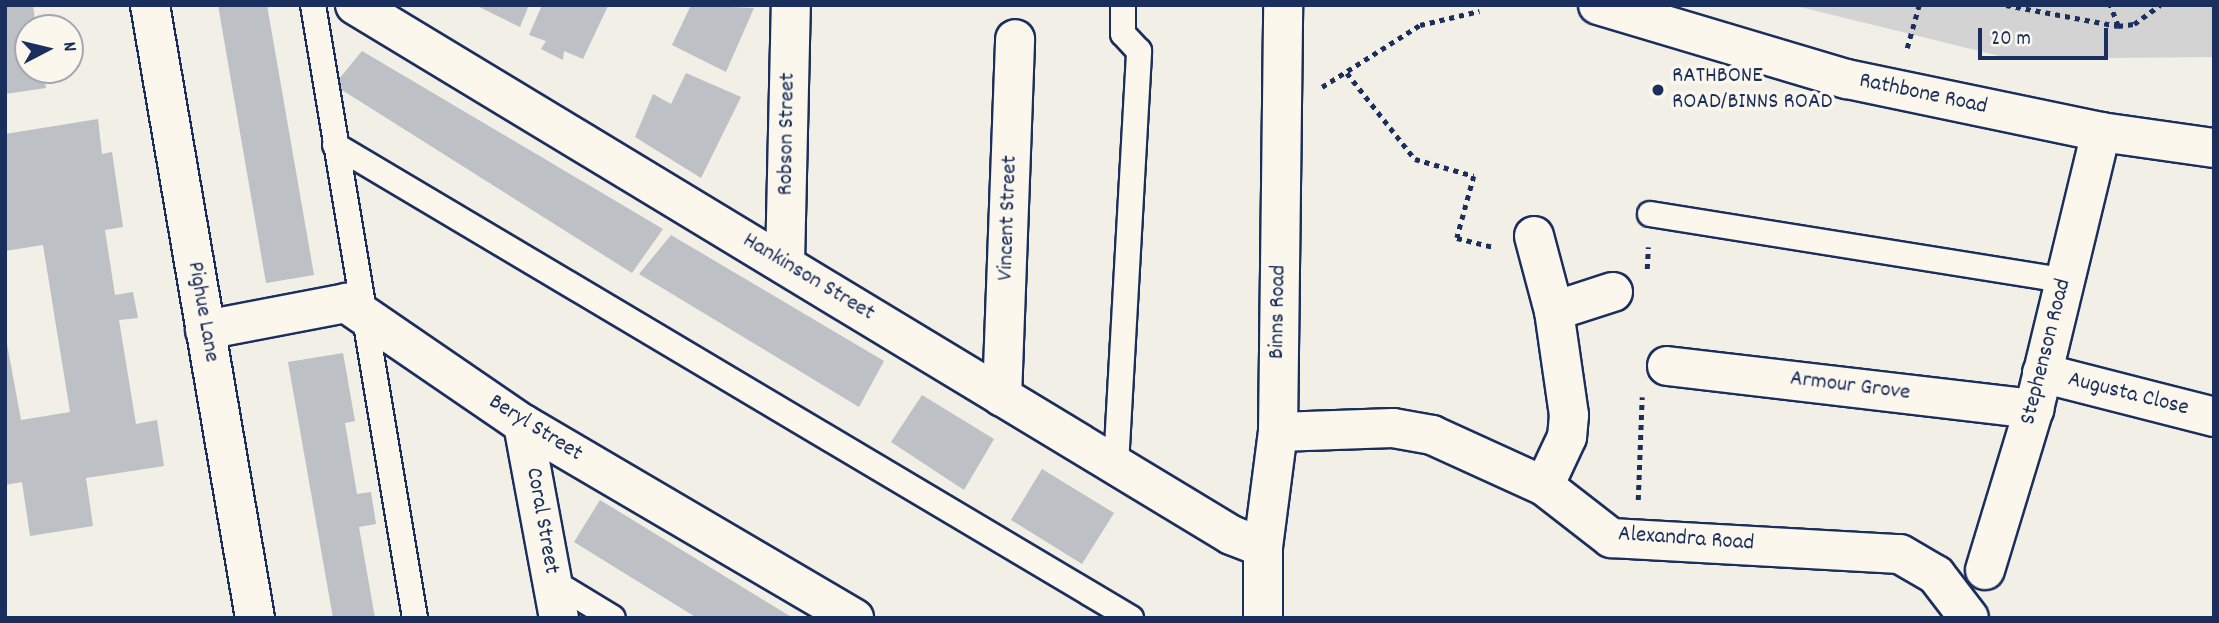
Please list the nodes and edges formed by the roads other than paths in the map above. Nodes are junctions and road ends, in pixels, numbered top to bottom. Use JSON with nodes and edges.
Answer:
{"nodes":[{"id":1,"x":150,"y":5,"type":"edge"},
{"id":2,"x":313,"y":5,"type":"edge"},
{"id":3,"x":355,"y":5,"type":"edge"},
{"id":4,"x":792,"y":5,"type":"edge"},
{"id":5,"x":1124,"y":5,"type":"edge"},
{"id":6,"x":1283,"y":5,"type":"edge"},
{"id":7,"x":1598,"y":5,"type":"edge"},
{"id":8,"x":401,"y":17,"type":"edge"},
{"id":9,"x":1015,"y":39,"type":"dead end"},
{"id":10,"x":2101,"y":132,"type":"junction"},
{"id":11,"x":335,"y":145,"type":"junction"},
{"id":12,"x":2214,"y":148,"type":"edge"},
{"id":13,"x":1650,"y":214,"type":"dead end"},
{"id":14,"x":1534,"y":236,"type":"road end"},
{"id":15,"x":785,"y":263,"type":"junction"},
{"id":16,"x":2066,"y":281,"type":"junction"},
{"id":17,"x":1613,"y":292,"type":"dead end"},
{"id":18,"x":1555,"y":311,"type":"junction"},
{"id":19,"x":360,"y":313,"type":"junction"},
{"id":20,"x":205,"y":330,"type":"junction"},
{"id":21,"x":1667,"y":366,"type":"dead end"},
{"id":22,"x":2038,"y":391,"type":"junction"},
{"id":23,"x":1003,"y":397,"type":"junction"},
{"id":24,"x":2214,"y":417,"type":"edge"},
{"id":25,"x":523,"y":424,"type":"junction"},
{"id":26,"x":1278,"y":432,"type":"junction"},
{"id":27,"x":1116,"y":465,"type":"junction"},
{"id":28,"x":1544,"y":486,"type":"junction"},
{"id":29,"x":1264,"y":547,"type":"junction"},
{"id":30,"x":1985,"y":570,"type":"dead end"},
{"id":31,"x":552,"y":581,"type":"junction"},
{"id":32,"x":1125,"y":616,"type":"edge"},
{"id":33,"x":255,"y":618,"type":"edge"},
{"id":34,"x":415,"y":618,"type":"edge"},
{"id":35,"x":559,"y":618,"type":"edge"},
{"id":36,"x":613,"y":618,"type":"edge"},
{"id":37,"x":854,"y":618,"type":"edge"},
{"id":38,"x":1263,"y":618,"type":"edge"},
{"id":39,"x":1969,"y":618,"type":"edge"}],
"edges":[{"from":1,"to":20,"type":"street","name":"Pighue Lane"},
{"from":2,"to":11,"type":"lane"},
{"from":3,"to":8,"type":"street","name":"Hankinson Street"},
{"from":4,"to":15,"type":"street","name":"Robson Street"},
{"from":5,"to":27,"type":"lane"},
{"from":6,"to":26,"type":"street","name":"Binns Road"},
{"from":7,"to":10,"type":"street","name":"Rathbone Road"},
{"from":8,"to":15,"type":"street","name":"Hankinson Street"},
{"from":9,"to":23,"type":"street","name":"Vincent Street"},
{"from":10,"to":12,"type":"street","name":"Rathbone Road"},
{"from":10,"to":16,"type":"street","name":"Stephenson Road"},
{"from":11,"to":19,"type":"lane"},
{"from":11,"to":32,"type":"lane"},
{"from":13,"to":16,"type":"lane"},
{"from":14,"to":18,"type":"street"},
{"from":15,"to":23,"type":"street","name":"Hankinson Street"},
{"from":16,"to":22,"type":"street","name":"Stephenson Road"},
{"from":17,"to":18,"type":"street"},
{"from":18,"to":28,"type":"street"},
{"from":19,"to":20,"type":"street","name":"Beryl Street"},
{"from":19,"to":25,"type":"street","name":"Beryl Street"},
{"from":19,"to":34,"type":"lane"},
{"from":20,"to":33,"type":"street","name":"Pighue Lane"},
{"from":21,"to":22,"type":"street","name":"Armour Grove"},
{"from":22,"to":24,"type":"street","name":"Augusta Close"},
{"from":22,"to":30,"type":"street","name":"Stephenson Road"},
{"from":23,"to":27,"type":"street","name":"Hankinson Street"},
{"from":25,"to":31,"type":"street","name":"Coral Street"},
{"from":25,"to":37,"type":"street","name":"Beryl Street"},
{"from":26,"to":28,"type":"street","name":"Alexandra Road"},
{"from":26,"to":29,"type":"street","name":"Binns Road"},
{"from":27,"to":29,"type":"street","name":"Hankinson Street"},
{"from":28,"to":39,"type":"street","name":"Alexandra Road"},
{"from":29,"to":38,"type":"street","name":"Binns Road"},
{"from":31,"to":35,"type":"street","name":"Coral Street"},
{"from":31,"to":36,"type":"lane"}]}
